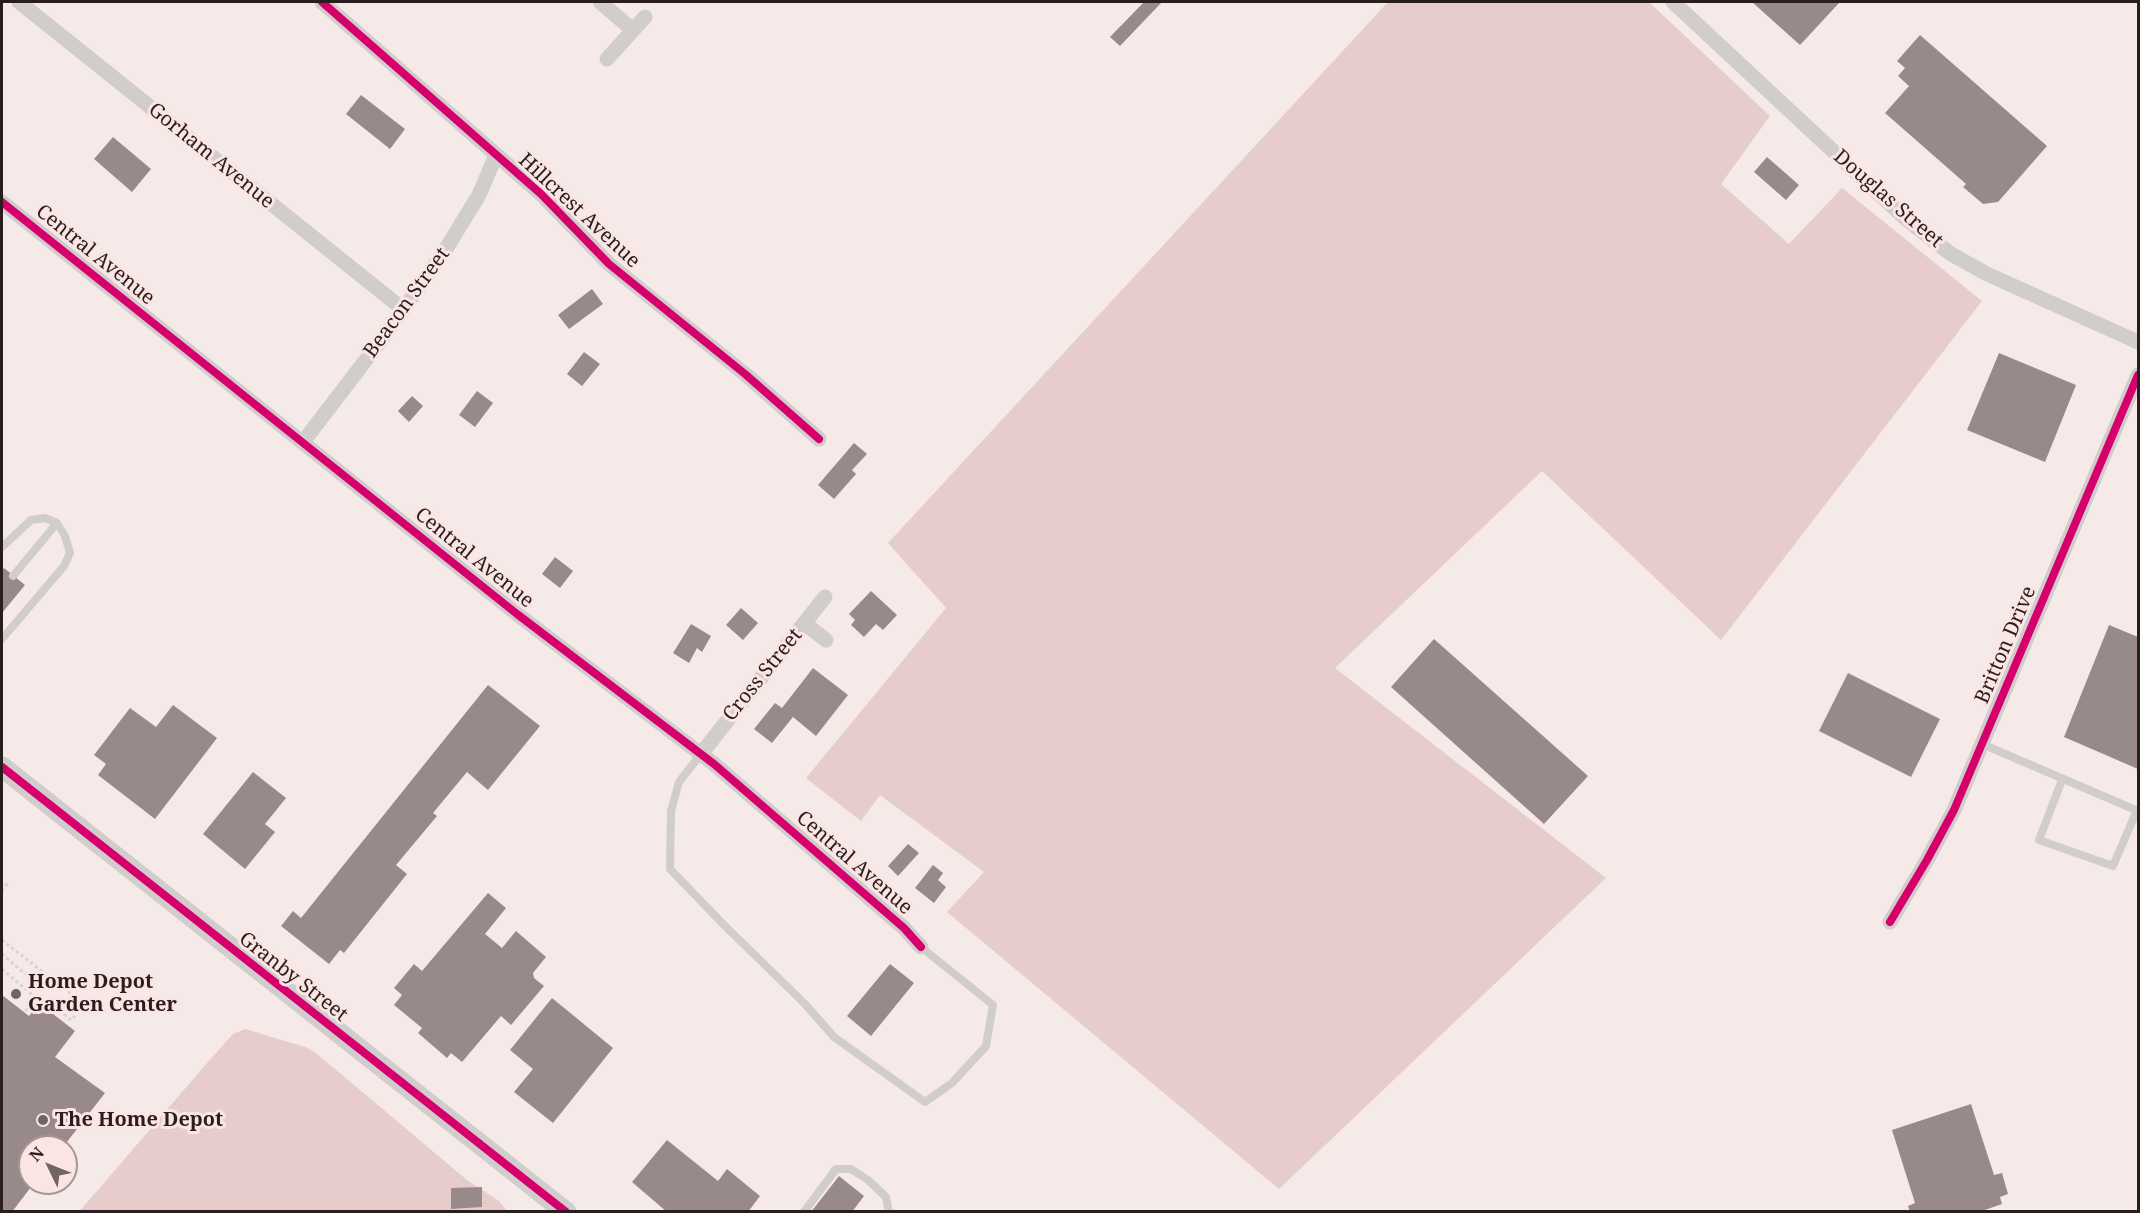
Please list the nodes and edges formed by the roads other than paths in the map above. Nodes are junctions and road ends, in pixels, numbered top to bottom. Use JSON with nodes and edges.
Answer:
{"nodes":[{"id":1,"x":19,"y":2,"type":"edge"},
{"id":2,"x":322,"y":2,"type":"edge"},
{"id":3,"x":600,"y":2,"type":"edge"},
{"id":4,"x":1673,"y":2,"type":"edge"},
{"id":5,"x":645,"y":17,"type":"dead end"},
{"id":6,"x":633,"y":30,"type":"junction"},
{"id":7,"x":607,"y":59,"type":"dead end"},
{"id":8,"x":496,"y":155,"type":"junction"},
{"id":9,"x":2,"y":202,"type":"edge"},
{"id":10,"x":404,"y":310,"type":"junction"},
{"id":11,"x":2139,"y":342,"type":"edge"},
{"id":12,"x":2139,"y":375,"type":"edge"},
{"id":13,"x":819,"y":439,"type":"dead end"},
{"id":14,"x":303,"y":442,"type":"junction"},
{"id":15,"x":57,"y":523,"type":"junction"},
{"id":16,"x":2,"y":547,"type":"edge"},
{"id":17,"x":13,"y":576,"type":"dead end"},
{"id":18,"x":825,"y":597,"type":"dead end"},
{"id":19,"x":804,"y":623,"type":"junction"},
{"id":20,"x":2,"y":639,"type":"edge"},
{"id":21,"x":826,"y":640,"type":"dead end"},
{"id":22,"x":1982,"y":744,"type":"junction"},
{"id":23,"x":700,"y":754,"type":"junction"},
{"id":24,"x":2,"y":767,"type":"edge"},
{"id":25,"x":2062,"y":780,"type":"junction"},
{"id":26,"x":2138,"y":811,"type":"edge"},
{"id":27,"x":1890,"y":922,"type":"dead end"},
{"id":28,"x":921,"y":947,"type":"joint"},
{"id":29,"x":566,"y":1212,"type":"edge"},
{"id":30,"x":804,"y":1212,"type":"edge"},
{"id":31,"x":889,"y":1212,"type":"edge"}],
"edges":[{"from":1,"to":10,"type":"street","name":"Gorham Avenue"},
{"from":2,"to":8,"type":"street","name":"Hillcrest Avenue"},
{"from":3,"to":6,"type":"street"},
{"from":4,"to":11,"type":"street","name":"Douglas Street"},
{"from":5,"to":6,"type":"street"},
{"from":6,"to":7,"type":"street"},
{"from":8,"to":10,"type":"street","name":"Beacon Street"},
{"from":8,"to":13,"type":"street","name":"Hillcrest Avenue"},
{"from":9,"to":14,"type":"street","name":"Central Avenue"},
{"from":10,"to":14,"type":"street","name":"Beacon Street"},
{"from":12,"to":22,"type":"street","name":"Britton Drive"},
{"from":14,"to":23,"type":"street","name":"Central Avenue"},
{"from":15,"to":16,"type":"lane"},
{"from":15,"to":17,"type":"lane"},
{"from":15,"to":20,"type":"lane"},
{"from":18,"to":19,"type":"street","name":"Cross Street"},
{"from":19,"to":21,"type":"street"},
{"from":19,"to":23,"type":"street","name":"Cross Street"},
{"from":22,"to":25,"type":"lane"},
{"from":22,"to":27,"type":"street","name":"Britton Drive"},
{"from":23,"to":28,"type":"street","name":"Central Avenue"},
{"from":23,"to":28,"type":"lane"},
{"from":24,"to":29,"type":"main road","name":"Granby Street"},
{"from":25,"to":26,"type":"lane"},
{"from":25,"to":26,"type":"lane"},
{"from":30,"to":31,"type":"lane"}]}
